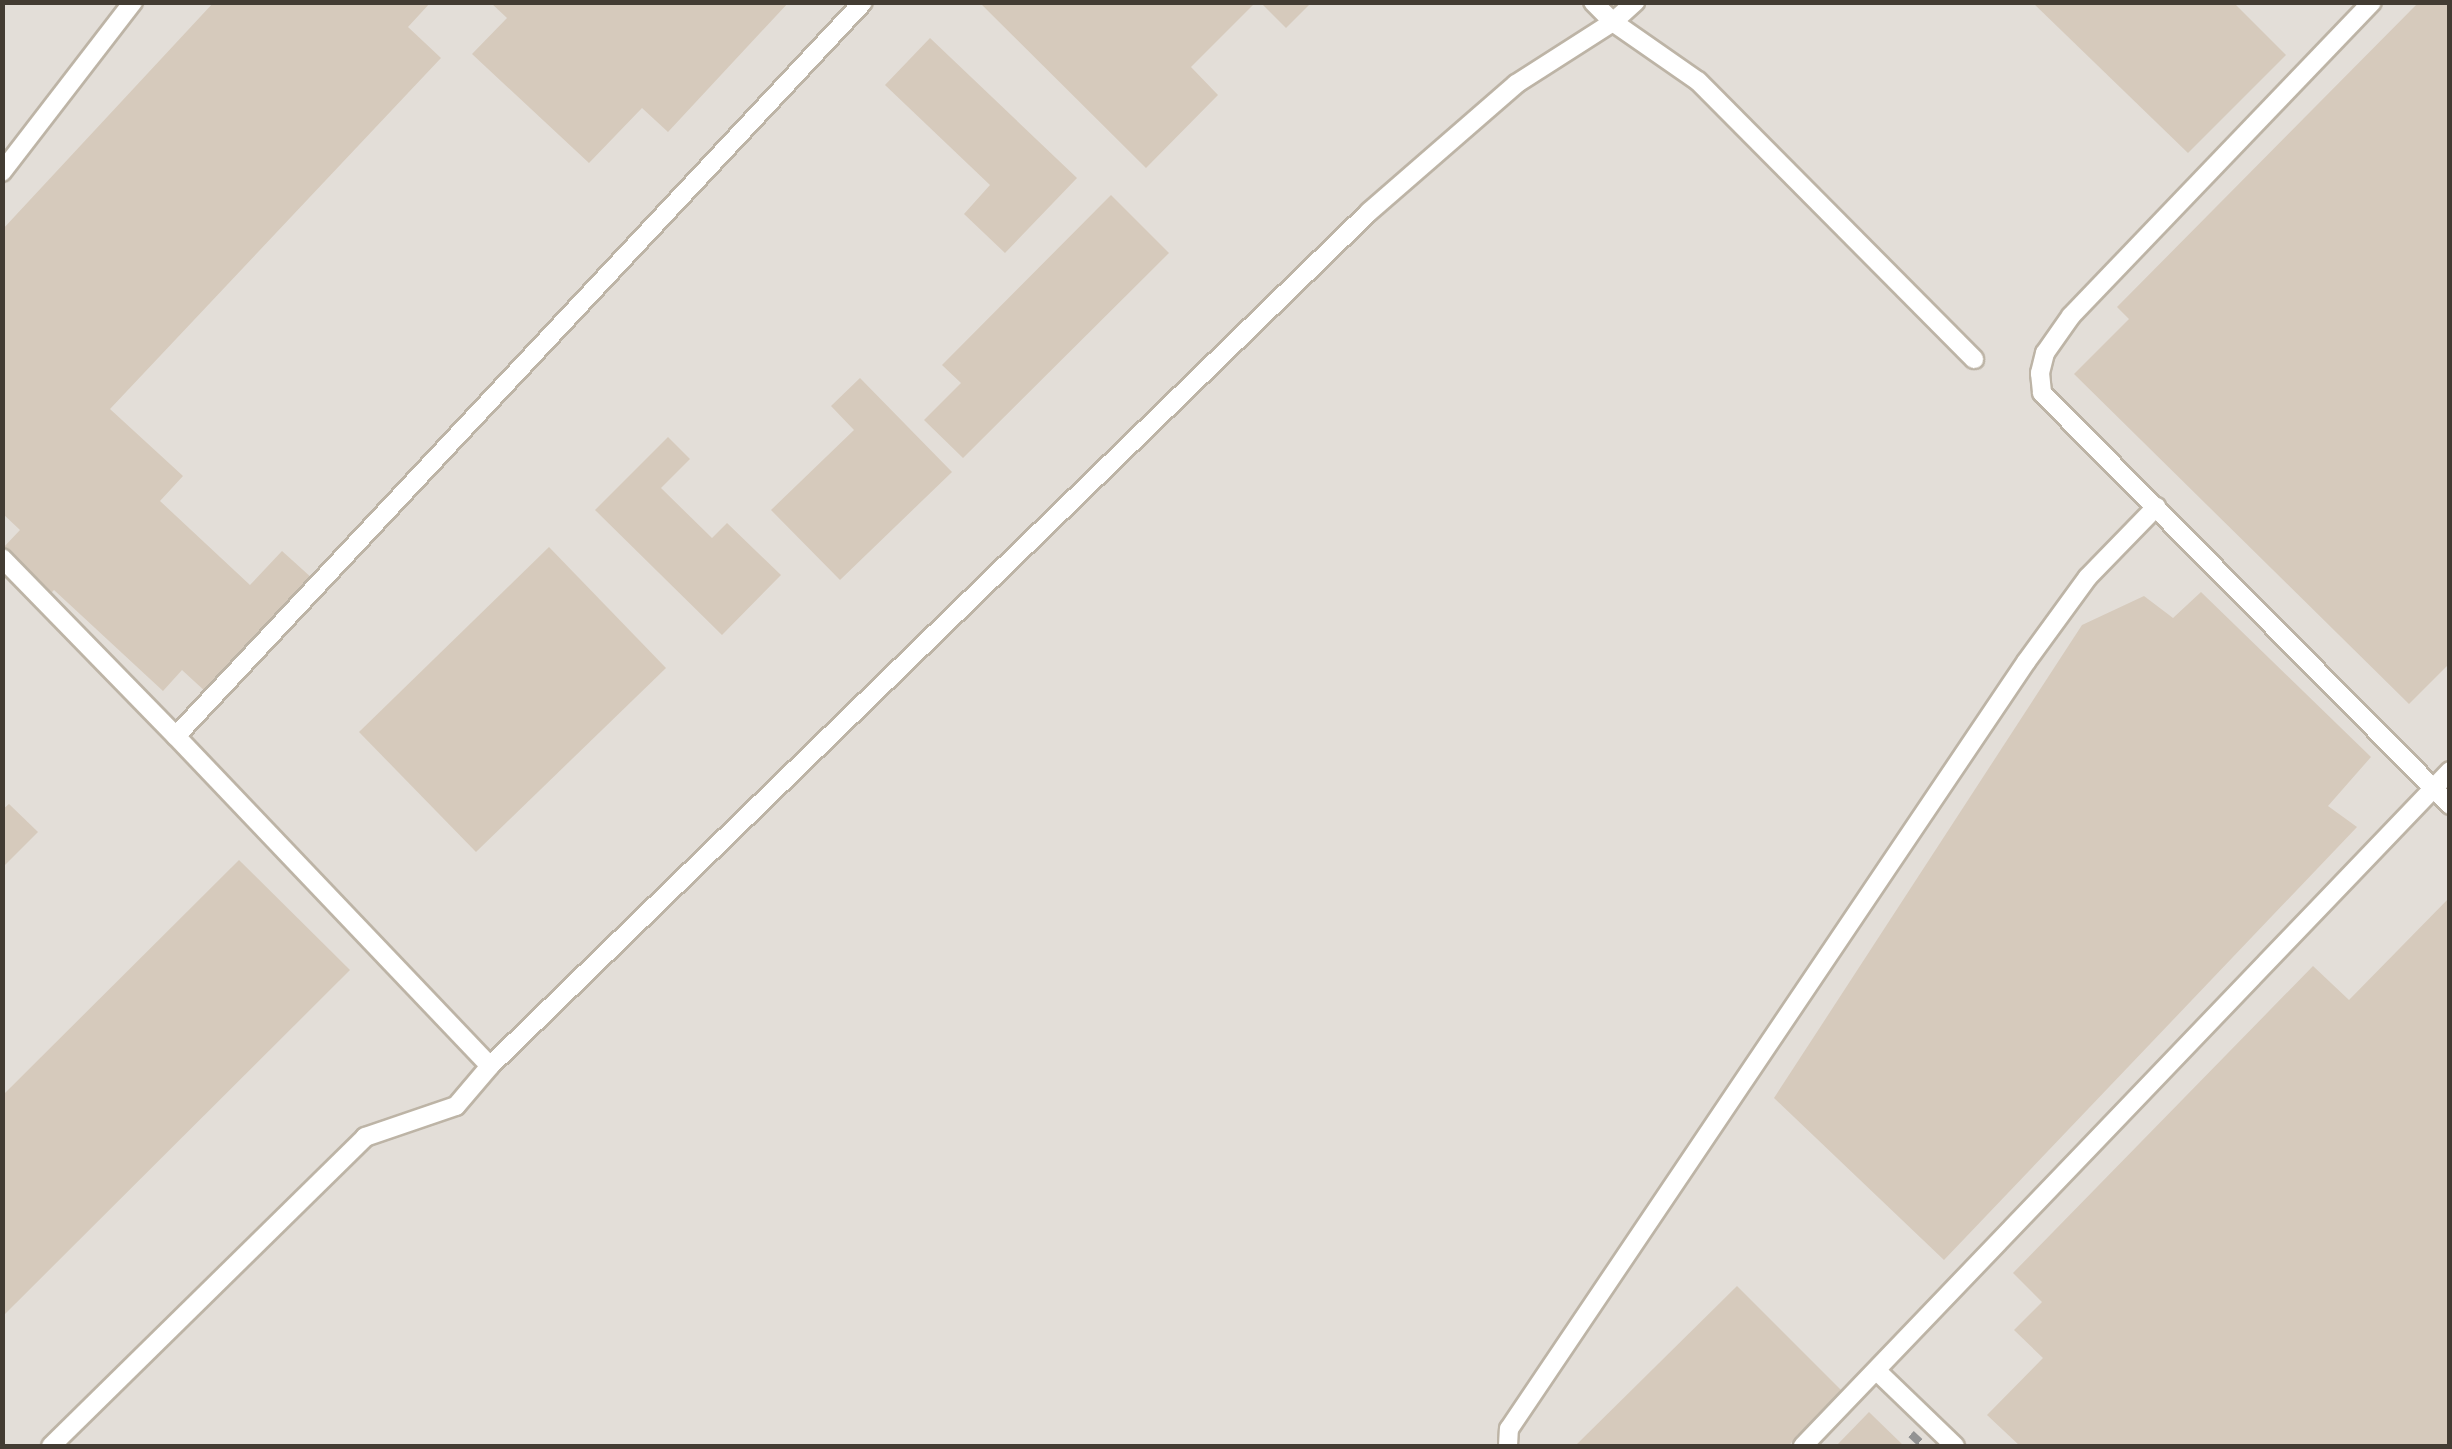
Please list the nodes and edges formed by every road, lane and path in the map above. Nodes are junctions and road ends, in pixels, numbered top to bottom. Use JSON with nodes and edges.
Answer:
{"nodes":[{"id":1,"x":133,"y":2,"type":"edge"},
{"id":2,"x":863,"y":2,"type":"edge"},
{"id":3,"x":1594,"y":2,"type":"edge"},
{"id":4,"x":1635,"y":2,"type":"edge"},
{"id":5,"x":2372,"y":2,"type":"edge"},
{"id":6,"x":1613,"y":22,"type":"junction"},
{"id":7,"x":2,"y":172,"type":"edge"},
{"id":8,"x":1974,"y":358,"type":"dead end"},
{"id":9,"x":2156,"y":507,"type":"junction"},
{"id":10,"x":2,"y":558,"type":"edge"},
{"id":11,"x":176,"y":736,"type":"junction"},
{"id":12,"x":2450,"y":771,"type":"edge"},
{"id":13,"x":2433,"y":789,"type":"junction"},
{"id":14,"x":2450,"y":806,"type":"edge"},
{"id":15,"x":490,"y":1066,"type":"junction"},
{"id":16,"x":1878,"y":1372,"type":"junction"},
{"id":17,"x":51,"y":1446,"type":"edge"},
{"id":18,"x":1508,"y":1446,"type":"edge"},
{"id":19,"x":1804,"y":1446,"type":"edge"},
{"id":20,"x":1954,"y":1446,"type":"edge"}],
"edges":[{"from":1,"to":7,"type":"lane"},
{"from":2,"to":11,"type":"lane"},
{"from":3,"to":6,"type":"lane"},
{"from":4,"to":6,"type":"lane"},
{"from":5,"to":9,"type":"lane"},
{"from":6,"to":8,"type":"lane"},
{"from":6,"to":15,"type":"lane"},
{"from":9,"to":13,"type":"lane"},
{"from":9,"to":18,"type":"lane"},
{"from":10,"to":11,"type":"lane"},
{"from":11,"to":15,"type":"lane"},
{"from":12,"to":13,"type":"lane"},
{"from":13,"to":14,"type":"lane"},
{"from":13,"to":16,"type":"lane"},
{"from":15,"to":17,"type":"lane"},
{"from":16,"to":19,"type":"lane"},
{"from":16,"to":20,"type":"lane"}]}
